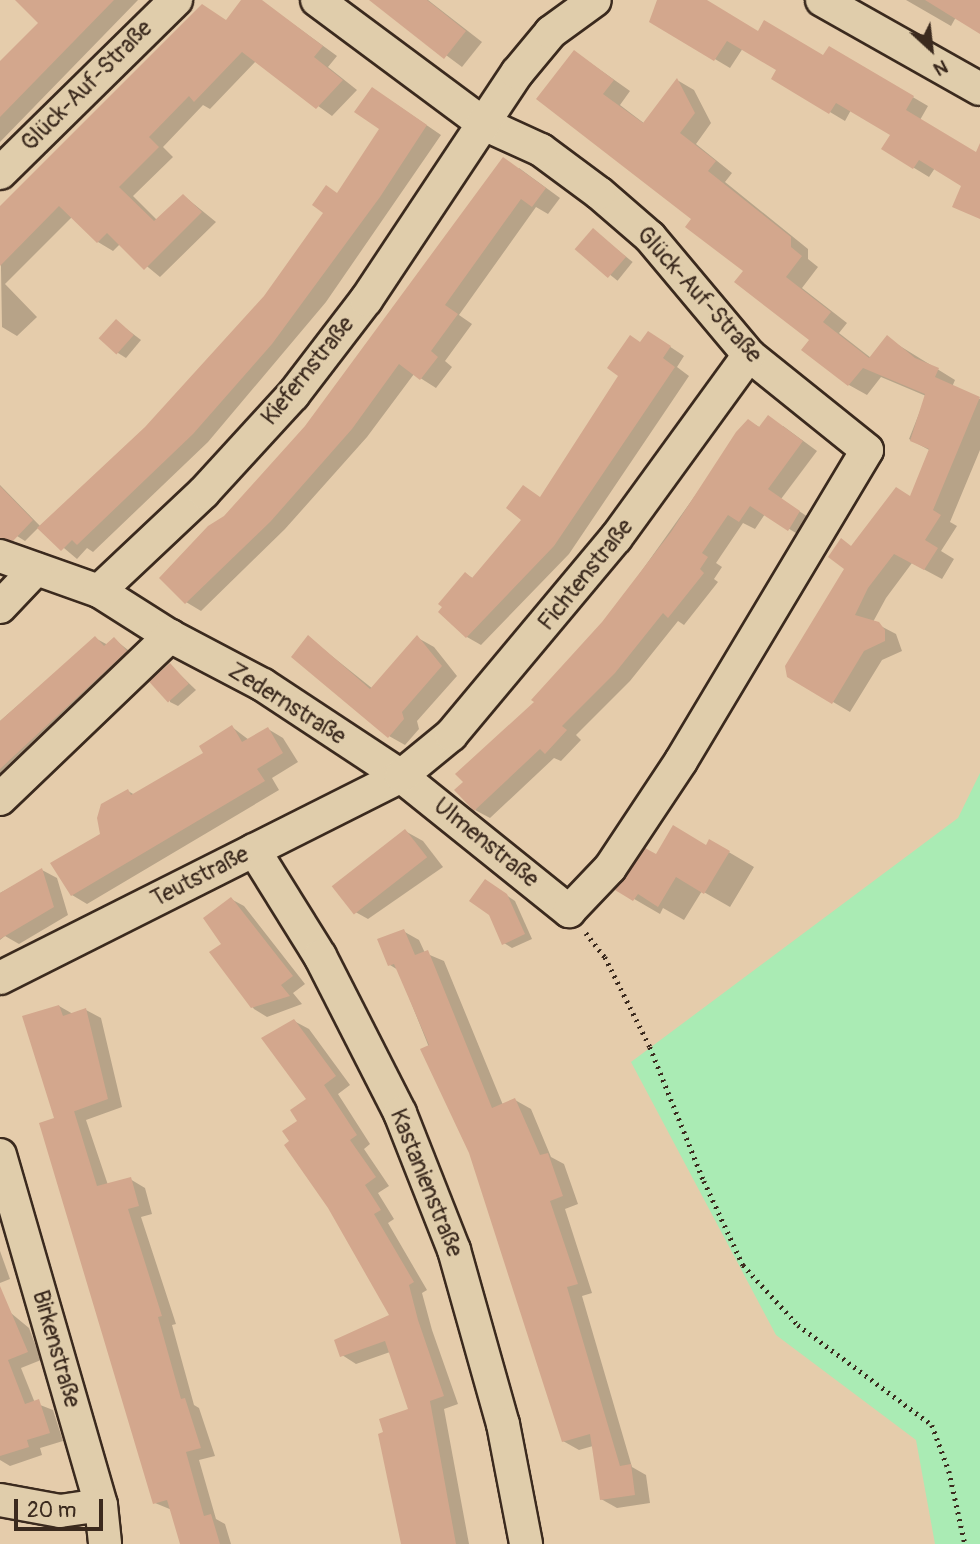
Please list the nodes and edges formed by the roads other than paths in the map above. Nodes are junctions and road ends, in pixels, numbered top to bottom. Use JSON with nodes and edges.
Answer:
{"nodes":[{"id":1,"x":176,"y":0,"type":"edge"},
{"id":2,"x":317,"y":0,"type":"edge"},
{"id":3,"x":596,"y":0,"type":"edge"},
{"id":4,"x":822,"y":0,"type":"edge"},
{"id":5,"x":980,"y":89,"type":"edge"},
{"id":6,"x":484,"y":124,"type":"junction"},
{"id":7,"x":0,"y":173,"type":"edge"},
{"id":8,"x":749,"y":355,"type":"junction"},
{"id":9,"x":0,"y":556,"type":"edge"},
{"id":10,"x":36,"y":569,"type":"junction"},
{"id":11,"x":99,"y":591,"type":"junction"},
{"id":12,"x":0,"y":607,"type":"edge"},
{"id":13,"x":170,"y":636,"type":"junction"},
{"id":14,"x":401,"y":776,"type":"junction"},
{"id":15,"x":0,"y":799,"type":"edge"},
{"id":16,"x":254,"y":850,"type":"junction"},
{"id":17,"x":569,"y":911,"type":"joint"},
{"id":18,"x":0,"y":978,"type":"edge"},
{"id":19,"x":0,"y":1155,"type":"edge"},
{"id":20,"x":0,"y":1500,"type":"edge"},
{"id":21,"x":101,"y":1505,"type":"junction"},
{"id":22,"x":104,"y":1544,"type":"edge"},
{"id":23,"x":526,"y":1544,"type":"edge"}],
"edges":[{"from":1,"to":7,"type":"street","name":"Glück-Auf-Straße"},
{"from":2,"to":6,"type":"street","name":"Glück-Auf-Straße"},
{"from":3,"to":6,"type":"street","name":"Kiefernstraße"},
{"from":4,"to":5,"type":"street"},
{"from":6,"to":8,"type":"street","name":"Glück-Auf-Straße"},
{"from":6,"to":11,"type":"street","name":"Kiefernstraße"},
{"from":8,"to":14,"type":"street","name":"Fichtenstraße"},
{"from":8,"to":17,"type":"street","name":"Glück-Auf-Straße"},
{"from":9,"to":10,"type":"street","name":"Zedernstraße"},
{"from":10,"to":11,"type":"street","name":"Zedernstraße"},
{"from":10,"to":12,"type":"street"},
{"from":11,"to":13,"type":"street","name":"Zedernstraße"},
{"from":13,"to":14,"type":"street","name":"Zedernstraße"},
{"from":13,"to":15,"type":"street"},
{"from":14,"to":16,"type":"street","name":"Teutstraße"},
{"from":14,"to":17,"type":"street","name":"Ulmenstraße"},
{"from":16,"to":18,"type":"street","name":"Teutstraße"},
{"from":16,"to":23,"type":"street","name":"Kastanienstraße"},
{"from":19,"to":21,"type":"street","name":"Birkenstraße"},
{"from":20,"to":21,"type":"street"},
{"from":21,"to":22,"type":"street","name":"Birkenstraße"}]}
